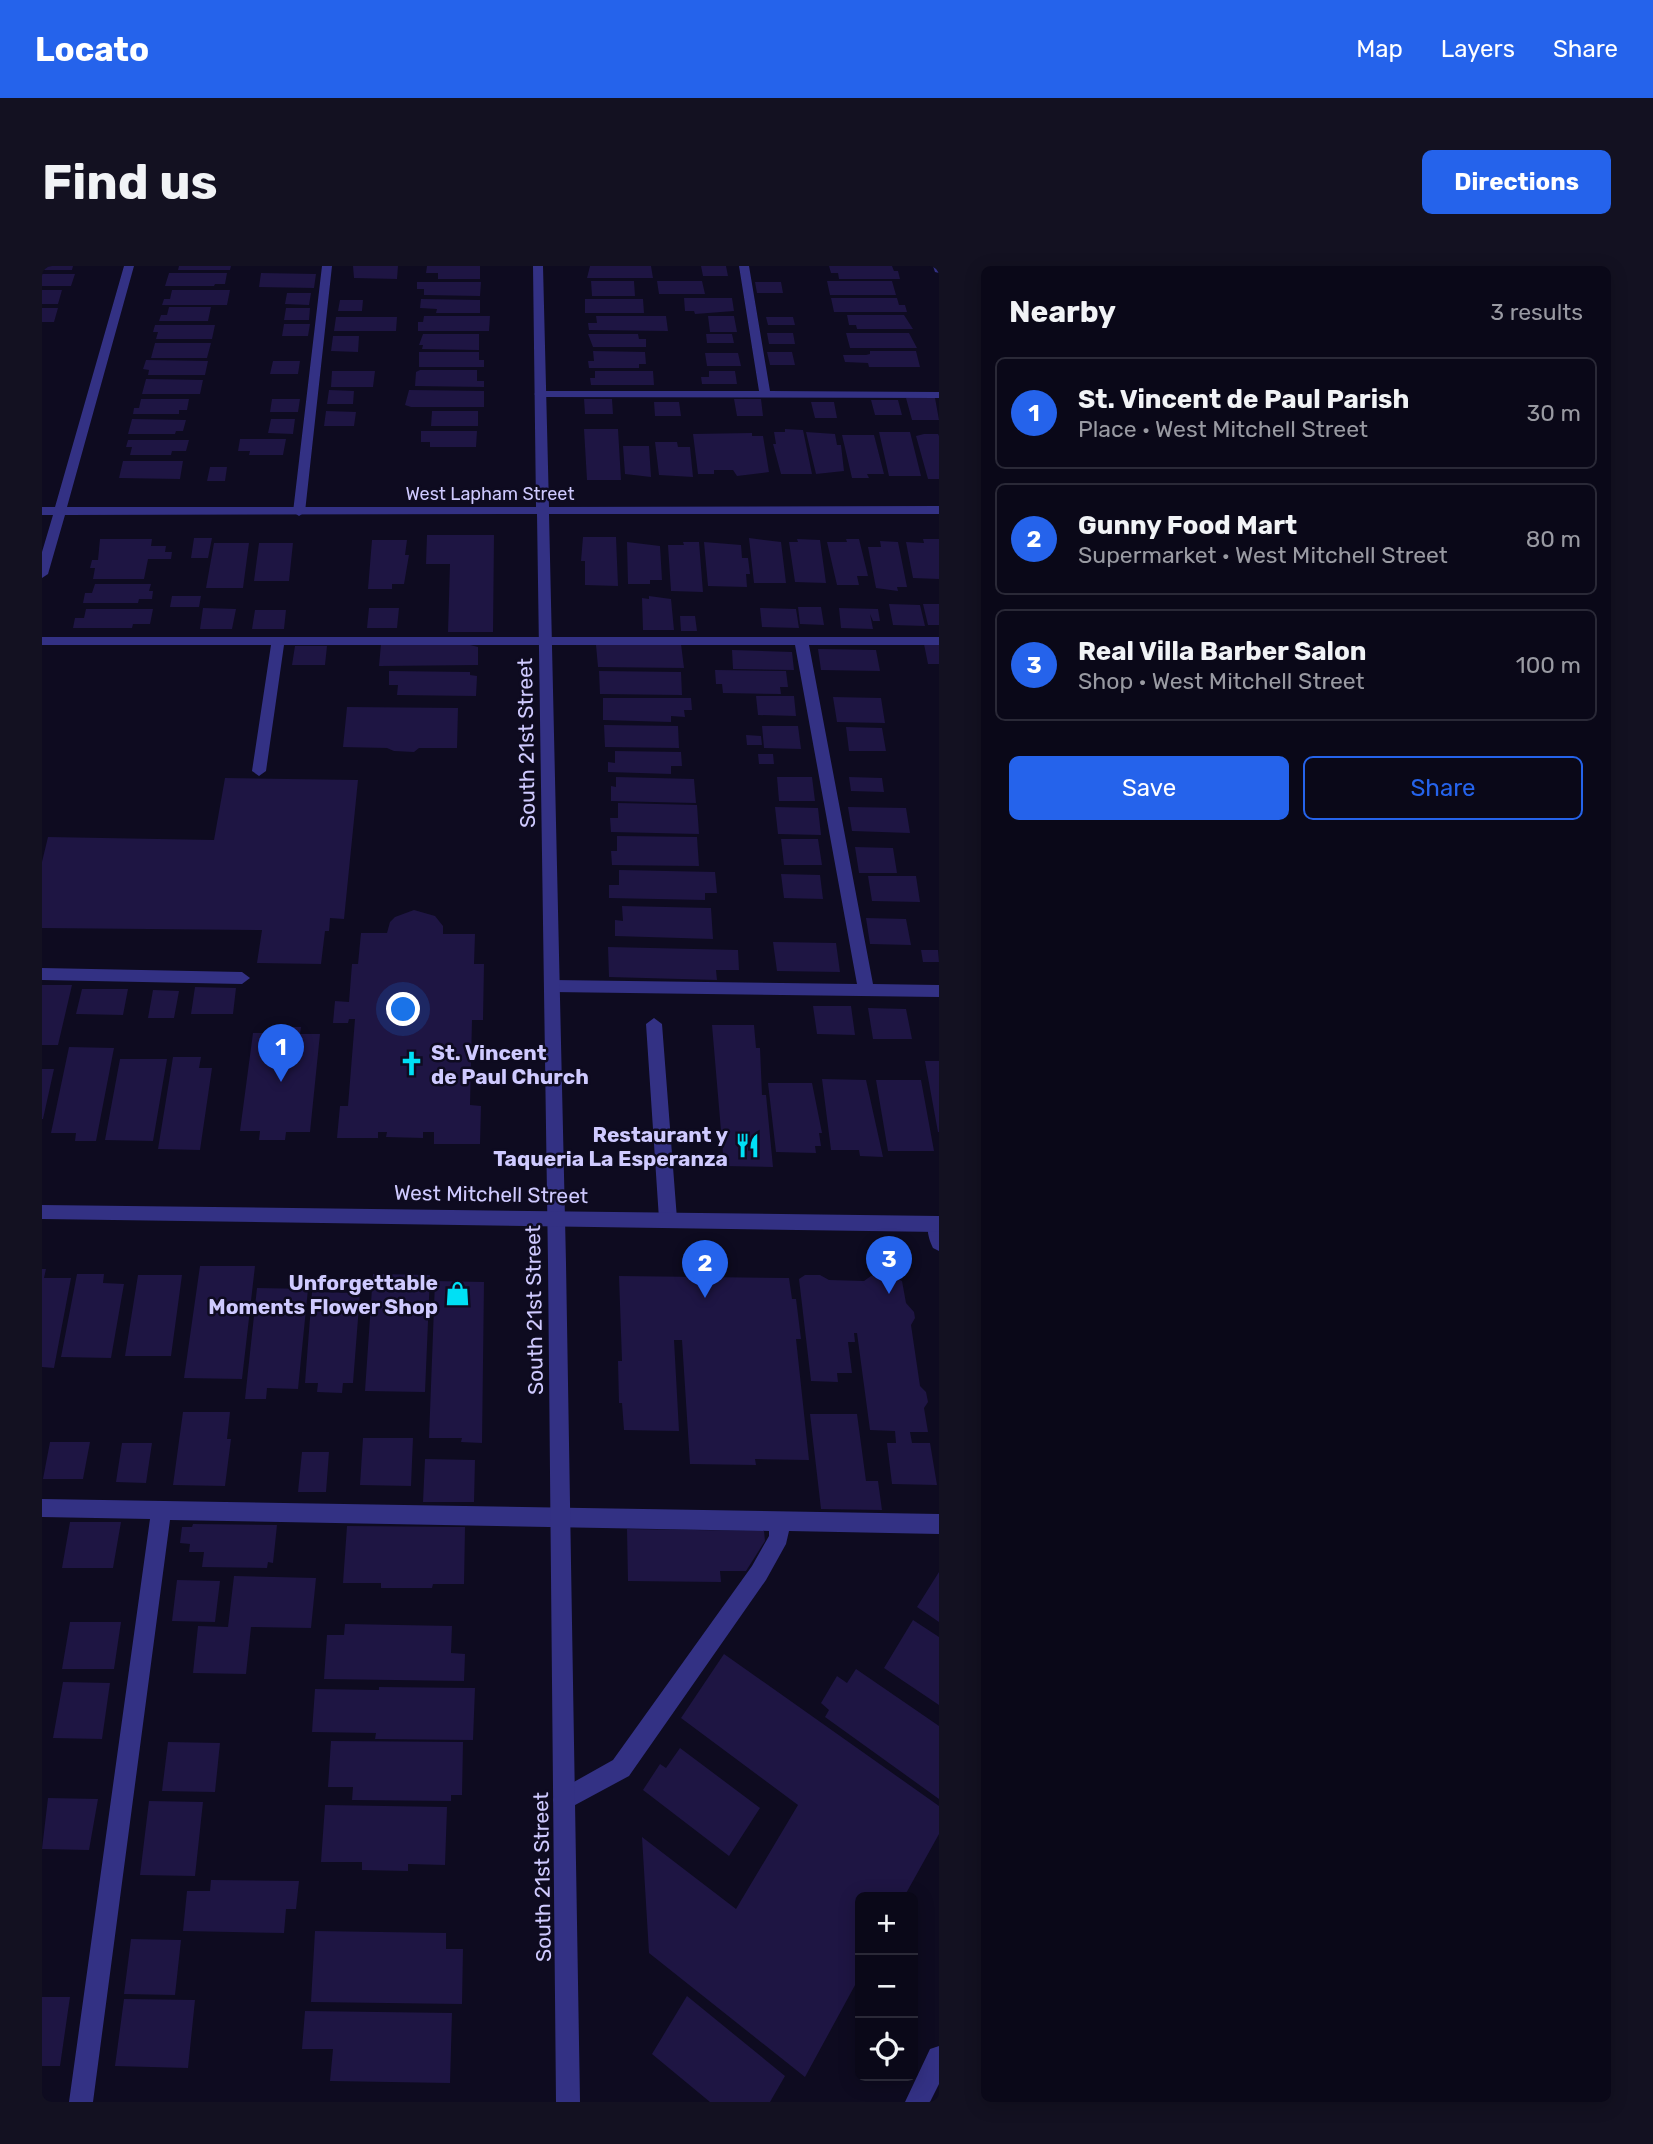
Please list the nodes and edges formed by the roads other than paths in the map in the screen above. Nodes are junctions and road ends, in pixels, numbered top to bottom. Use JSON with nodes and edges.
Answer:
{"nodes":[{"id":1,"x":129,"y":266,"type":"edge"},
{"id":2,"x":327,"y":266,"type":"edge"},
{"id":3,"x":538,"y":266,"type":"edge"},
{"id":4,"x":744,"y":266,"type":"edge"},
{"id":5,"x":540,"y":394,"type":"junction"},
{"id":6,"x":765,"y":395,"type":"junction"},
{"id":7,"x":939,"y":395,"type":"edge"},
{"id":8,"x":939,"y":510,"type":"edge"},
{"id":9,"x":42,"y":511,"type":"edge"},
{"id":10,"x":58,"y":511,"type":"junction"},
{"id":11,"x":542,"y":511,"type":"junction"},
{"id":12,"x":299,"y":512,"type":"junction"},
{"id":13,"x":42,"y":574,"type":"edge"},
{"id":14,"x":547,"y":640,"type":"junction"},
{"id":15,"x":801,"y":640,"type":"junction"},
{"id":16,"x":42,"y":641,"type":"edge"},
{"id":17,"x":278,"y":641,"type":"junction"},
{"id":18,"x":939,"y":641,"type":"edge"},
{"id":19,"x":259,"y":771,"type":"dead end"},
{"id":20,"x":42,"y":974,"type":"edge"},
{"id":21,"x":242,"y":978,"type":"dead end"},
{"id":22,"x":552,"y":986,"type":"junction"},
{"id":23,"x":866,"y":990,"type":"junction"},
{"id":24,"x":939,"y":991,"type":"edge"},
{"id":25,"x":654,"y":1024,"type":"dead end"},
{"id":26,"x":42,"y":1212,"type":"edge"},
{"id":27,"x":555,"y":1217,"type":"junction"},
{"id":28,"x":668,"y":1219,"type":"junction"},
{"id":29,"x":938,"y":1224,"type":"edge"},
{"id":30,"x":939,"y":1243,"type":"edge"},
{"id":31,"x":42,"y":1508,"type":"edge"},
{"id":32,"x":161,"y":1509,"type":"junction"},
{"id":33,"x":561,"y":1517,"type":"junction"},
{"id":34,"x":778,"y":1521,"type":"junction"},
{"id":35,"x":939,"y":1524,"type":"edge"},
{"id":36,"x":564,"y":1800,"type":"junction"},
{"id":37,"x":939,"y":2058,"type":"edge"},
{"id":38,"x":81,"y":2102,"type":"edge"},
{"id":39,"x":568,"y":2102,"type":"edge"},
{"id":40,"x":916,"y":2102,"type":"edge"}],
"edges":[{"from":1,"to":10,"type":"street"},
{"from":2,"to":12,"type":"street"},
{"from":3,"to":5,"type":"street","name":"South 21st Street"},
{"from":4,"to":6,"type":"street"},
{"from":5,"to":6,"type":"street"},
{"from":5,"to":11,"type":"street","name":"South 21st Street"},
{"from":6,"to":7,"type":"street"},
{"from":8,"to":11,"type":"street","name":"West Lapham Street"},
{"from":9,"to":10,"type":"street","name":"West Lapham Street"},
{"from":10,"to":12,"type":"street","name":"West Lapham Street"},
{"from":10,"to":13,"type":"street"},
{"from":11,"to":12,"type":"street","name":"West Lapham Street"},
{"from":11,"to":14,"type":"street","name":"South 21st Street"},
{"from":14,"to":15,"type":"street"},
{"from":14,"to":17,"type":"street"},
{"from":14,"to":22,"type":"street","name":"South 21st Street"},
{"from":15,"to":18,"type":"street"},
{"from":15,"to":23,"type":"street"},
{"from":16,"to":17,"type":"street"},
{"from":17,"to":19,"type":"street"},
{"from":20,"to":21,"type":"street"},
{"from":22,"to":23,"type":"street"},
{"from":22,"to":27,"type":"street","name":"South 21st Street"},
{"from":23,"to":24,"type":"street"},
{"from":25,"to":28,"type":"street"},
{"from":26,"to":27,"type":"street","name":"West Mitchell Street"},
{"from":27,"to":28,"type":"street","name":"West Mitchell Street"},
{"from":27,"to":33,"type":"street","name":"South 21st Street"},
{"from":28,"to":29,"type":"street","name":"West Mitchell Street"},
{"from":29,"to":30,"type":"street"},
{"from":31,"to":32,"type":"street"},
{"from":32,"to":33,"type":"street"},
{"from":32,"to":38,"type":"street"},
{"from":33,"to":34,"type":"street"},
{"from":33,"to":36,"type":"street","name":"South 21st Street"},
{"from":34,"to":35,"type":"street"},
{"from":34,"to":36,"type":"street"},
{"from":36,"to":39,"type":"street","name":"South 21st Street"},
{"from":37,"to":40,"type":"street"}]}
